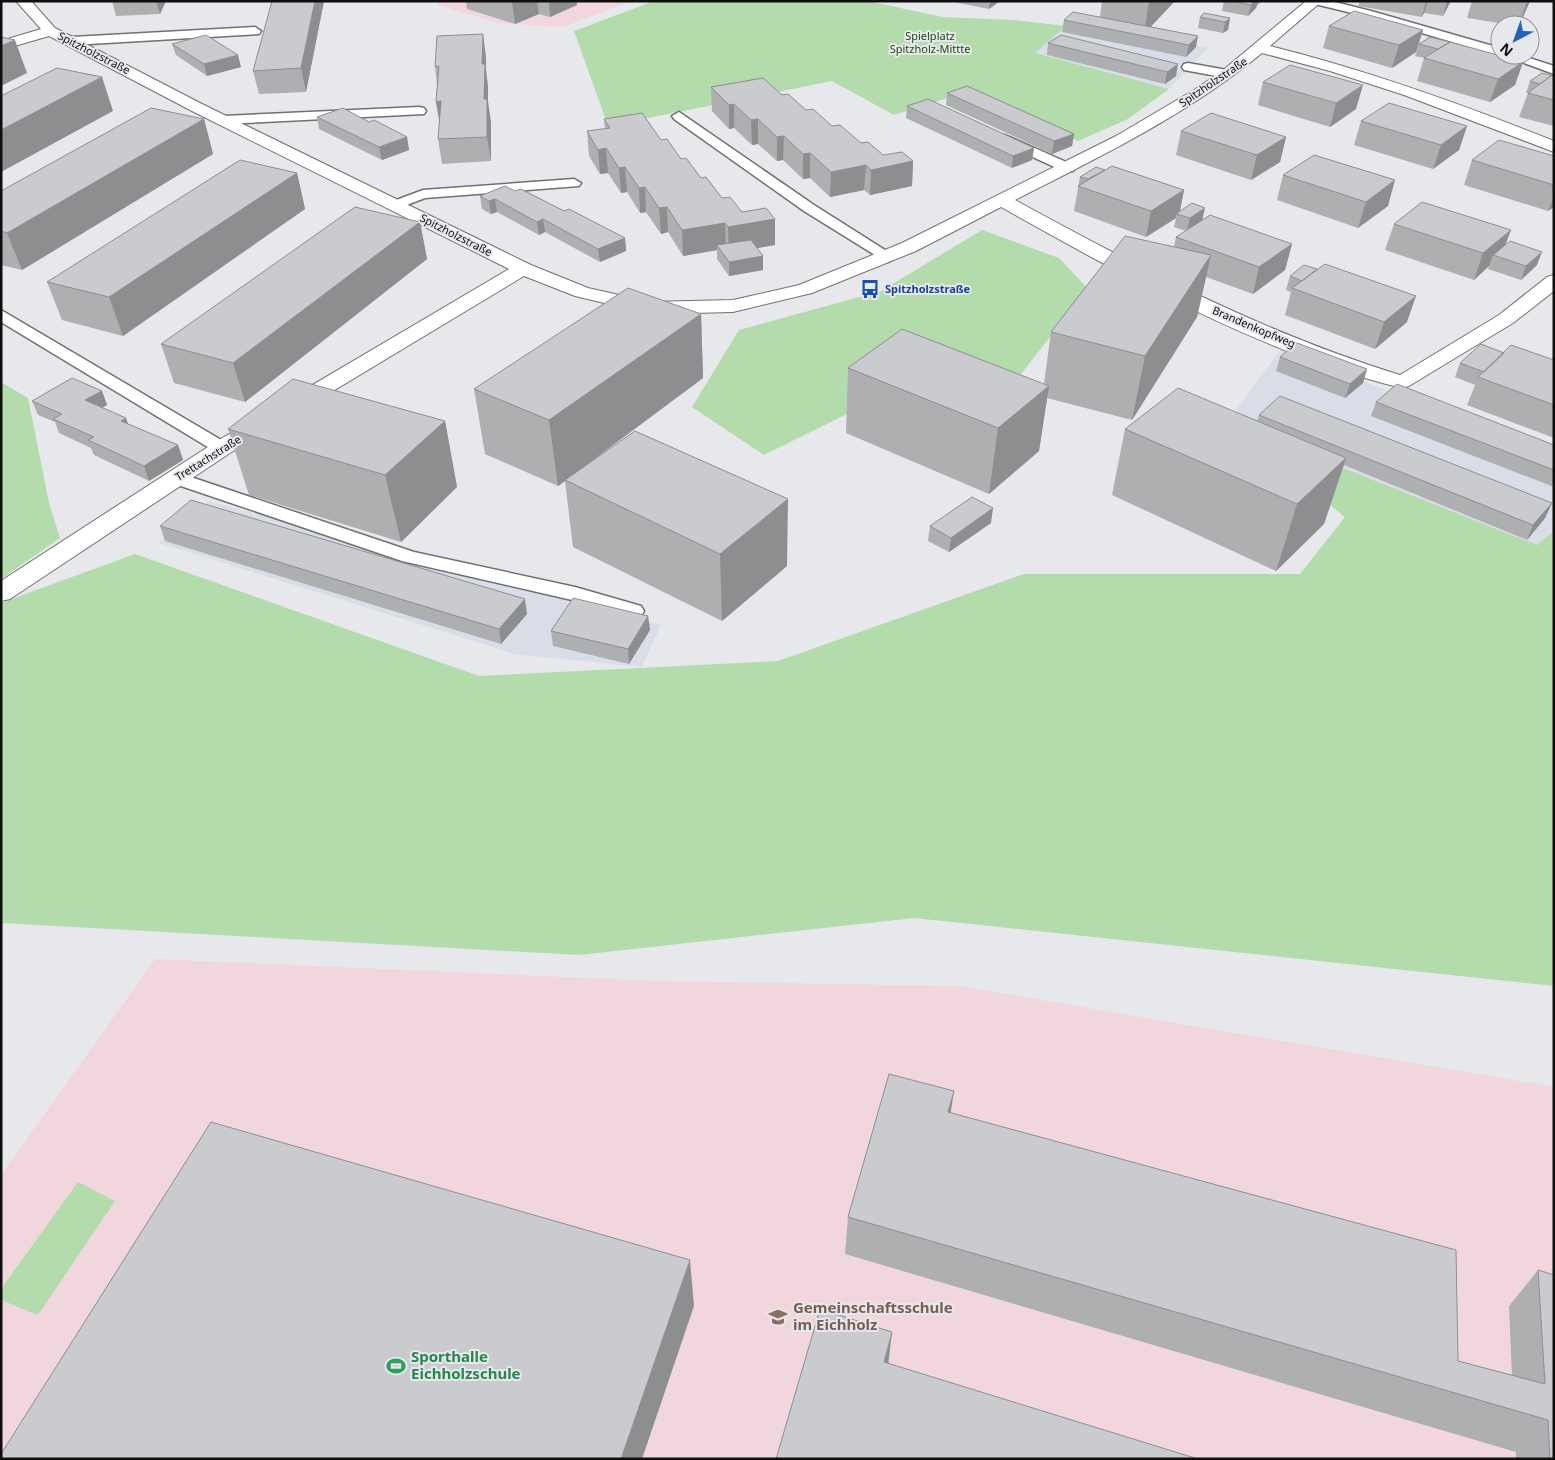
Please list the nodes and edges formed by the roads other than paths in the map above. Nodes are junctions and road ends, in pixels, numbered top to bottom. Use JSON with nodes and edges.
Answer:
{"nodes":[{"id":1,"x":23,"y":1,"type":"edge"},
{"id":2,"x":1315,"y":1,"type":"edge"},
{"id":3,"x":50,"y":30,"type":"junction"},
{"id":4,"x":255,"y":31,"type":"dead end"},
{"id":5,"x":72,"y":41,"type":"junction"},
{"id":6,"x":1,"y":46,"type":"edge"},
{"id":7,"x":1261,"y":48,"type":"junction"},
{"id":8,"x":1490,"y":49,"type":"edge"},
{"id":9,"x":1539,"y":65,"type":"edge"},
{"id":10,"x":1188,"y":67,"type":"dead end"},
{"id":11,"x":1554,"y":70,"type":"edge"},
{"id":12,"x":1227,"y":74,"type":"junction"},
{"id":13,"x":419,"y":111,"type":"dead end"},
{"id":14,"x":679,"y":116,"type":"dead end"},
{"id":15,"x":224,"y":120,"type":"junction"},
{"id":16,"x":991,"y":133,"type":"edge"},
{"id":17,"x":1554,"y":146,"type":"edge"},
{"id":18,"x":1068,"y":168,"type":"junction"},
{"id":19,"x":574,"y":183,"type":"dead end"},
{"id":20,"x":1002,"y":201,"type":"junction"},
{"id":21,"x":396,"y":205,"type":"junction"},
{"id":22,"x":888,"y":257,"type":"junction"},
{"id":23,"x":524,"y":269,"type":"junction"},
{"id":24,"x":1554,"y":280,"type":"edge"},
{"id":25,"x":1,"y":315,"type":"edge"},
{"id":26,"x":222,"y":448,"type":"junction"},
{"id":27,"x":176,"y":478,"type":"junction"},
{"id":28,"x":1,"y":593,"type":"edge"},
{"id":29,"x":634,"y":612,"type":"edge"}],
"edges":[{"from":1,"to":3,"type":"street","name":"Spitzholzstraße"},
{"from":2,"to":7,"type":"street","name":"Spitzholzstraße"},
{"from":2,"to":8,"type":"lane"},
{"from":3,"to":5,"type":"street","name":"Spitzholzstraße"},
{"from":3,"to":6,"type":"street","name":"Spitzholzstraße"},
{"from":4,"to":5,"type":"lane"},
{"from":5,"to":15,"type":"street","name":"Spitzholzstraße"},
{"from":7,"to":12,"type":"street","name":"Spitzholzstraße"},
{"from":7,"to":17,"type":"street"},
{"from":9,"to":11,"type":"lane"},
{"from":10,"to":12,"type":"lane"},
{"from":12,"to":18,"type":"street","name":"Spitzholzstraße"},
{"from":13,"to":15,"type":"lane"},
{"from":14,"to":22,"type":"lane"},
{"from":15,"to":21,"type":"street","name":"Spitzholzstraße"},
{"from":16,"to":18,"type":"lane"},
{"from":18,"to":20,"type":"street","name":"Spitzholzstraße"},
{"from":19,"to":21,"type":"lane"},
{"from":20,"to":22,"type":"street","name":"Spitzholzstraße"},
{"from":20,"to":24,"type":"street","name":"Brandenkopfweg"},
{"from":21,"to":23,"type":"street","name":"Spitzholzstraße"},
{"from":22,"to":23,"type":"street","name":"Spitzholzstraße"},
{"from":23,"to":26,"type":"street","name":"Trettachstraße"},
{"from":25,"to":26,"type":"lane"},
{"from":26,"to":27,"type":"street","name":"Trettachstraße"},
{"from":27,"to":28,"type":"street","name":"Trettachstraße"},
{"from":27,"to":29,"type":"lane"}]}
